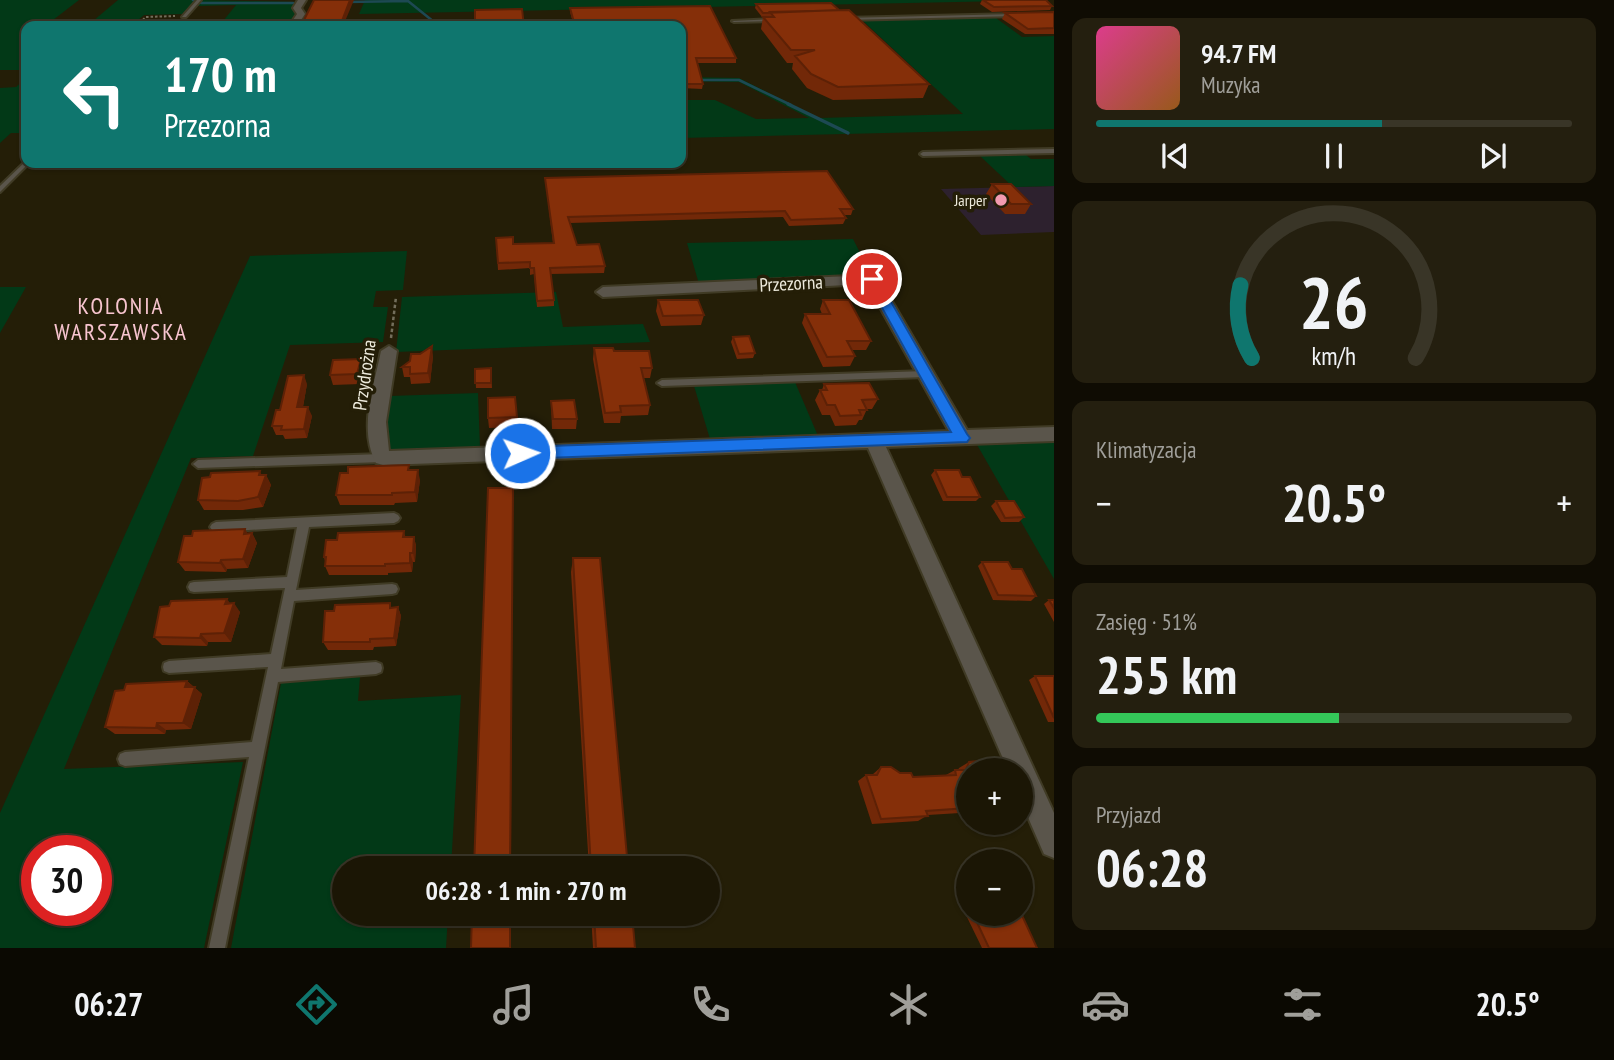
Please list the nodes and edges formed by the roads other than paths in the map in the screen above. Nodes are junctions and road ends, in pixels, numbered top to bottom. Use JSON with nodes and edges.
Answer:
{"nodes":[{"id":1,"x":199,"y":0,"type":"edge"},
{"id":2,"x":302,"y":0,"type":"edge"},
{"id":3,"x":1027,"y":15,"type":"edge"},
{"id":4,"x":184,"y":16,"type":"road end"},
{"id":5,"x":841,"y":19,"type":"edge"},
{"id":6,"x":787,"y":20,"type":"edge"},
{"id":7,"x":296,"y":21,"type":"edge"},
{"id":8,"x":734,"y":22,"type":"dead end"},
{"id":9,"x":1054,"y":151,"type":"edge"},
{"id":10,"x":923,"y":154,"type":"dead end"},
{"id":11,"x":21,"y":168,"type":"edge"},
{"id":12,"x":0,"y":190,"type":"edge"},
{"id":13,"x":603,"y":292,"type":"dead end"},
{"id":14,"x":389,"y":351,"type":"road end"},
{"id":15,"x":926,"y":374,"type":"junction"},
{"id":16,"x":662,"y":383,"type":"dead end"},
{"id":17,"x":1054,"y":434,"type":"edge"},
{"id":18,"x":962,"y":438,"type":"junction"},
{"id":19,"x":874,"y":441,"type":"junction"},
{"id":20,"x":383,"y":458,"type":"junction"},
{"id":21,"x":198,"y":464,"type":"dead end"},
{"id":22,"x":394,"y":518,"type":"dead end"},
{"id":23,"x":304,"y":523,"type":"junction"},
{"id":24,"x":216,"y":527,"type":"edge"},
{"id":25,"x":194,"y":587,"type":"dead end"},
{"id":26,"x":290,"y":589,"type":"junction"},
{"id":27,"x":392,"y":589,"type":"dead end"},
{"id":28,"x":275,"y":660,"type":"junction"},
{"id":29,"x":169,"y":667,"type":"dead end"},
{"id":30,"x":376,"y":668,"type":"dead end"},
{"id":31,"x":272,"y":676,"type":"junction"},
{"id":32,"x":258,"y":749,"type":"junction"},
{"id":33,"x":125,"y":758,"type":"dead end"},
{"id":34,"x":1054,"y":844,"type":"edge"},
{"id":35,"x":217,"y":948,"type":"edge"}],
"edges":[{"from":1,"to":4,"type":"lane"},
{"from":2,"to":7,"type":"street"},
{"from":3,"to":5,"type":"lane"},
{"from":6,"to":8,"type":"lane"},
{"from":9,"to":10,"type":"lane"},
{"from":11,"to":12,"type":"lane"},
{"from":13,"to":15,"type":"street","name":"Przezorna"},
{"from":14,"to":20,"type":"street","name":"Przydrożna"},
{"from":15,"to":16,"type":"lane"},
{"from":15,"to":18,"type":"street","name":"Przezorna"},
{"from":17,"to":18,"type":"street"},
{"from":18,"to":19,"type":"street"},
{"from":19,"to":20,"type":"street"},
{"from":19,"to":34,"type":"street"},
{"from":20,"to":21,"type":"lane"},
{"from":22,"to":23,"type":"lane"},
{"from":23,"to":24,"type":"lane"},
{"from":23,"to":26,"type":"lane"},
{"from":25,"to":26,"type":"lane"},
{"from":26,"to":27,"type":"lane"},
{"from":26,"to":28,"type":"lane"},
{"from":28,"to":29,"type":"lane"},
{"from":28,"to":31,"type":"lane"},
{"from":30,"to":31,"type":"lane"},
{"from":31,"to":32,"type":"lane"},
{"from":32,"to":33,"type":"lane"},
{"from":32,"to":35,"type":"lane"}]}
